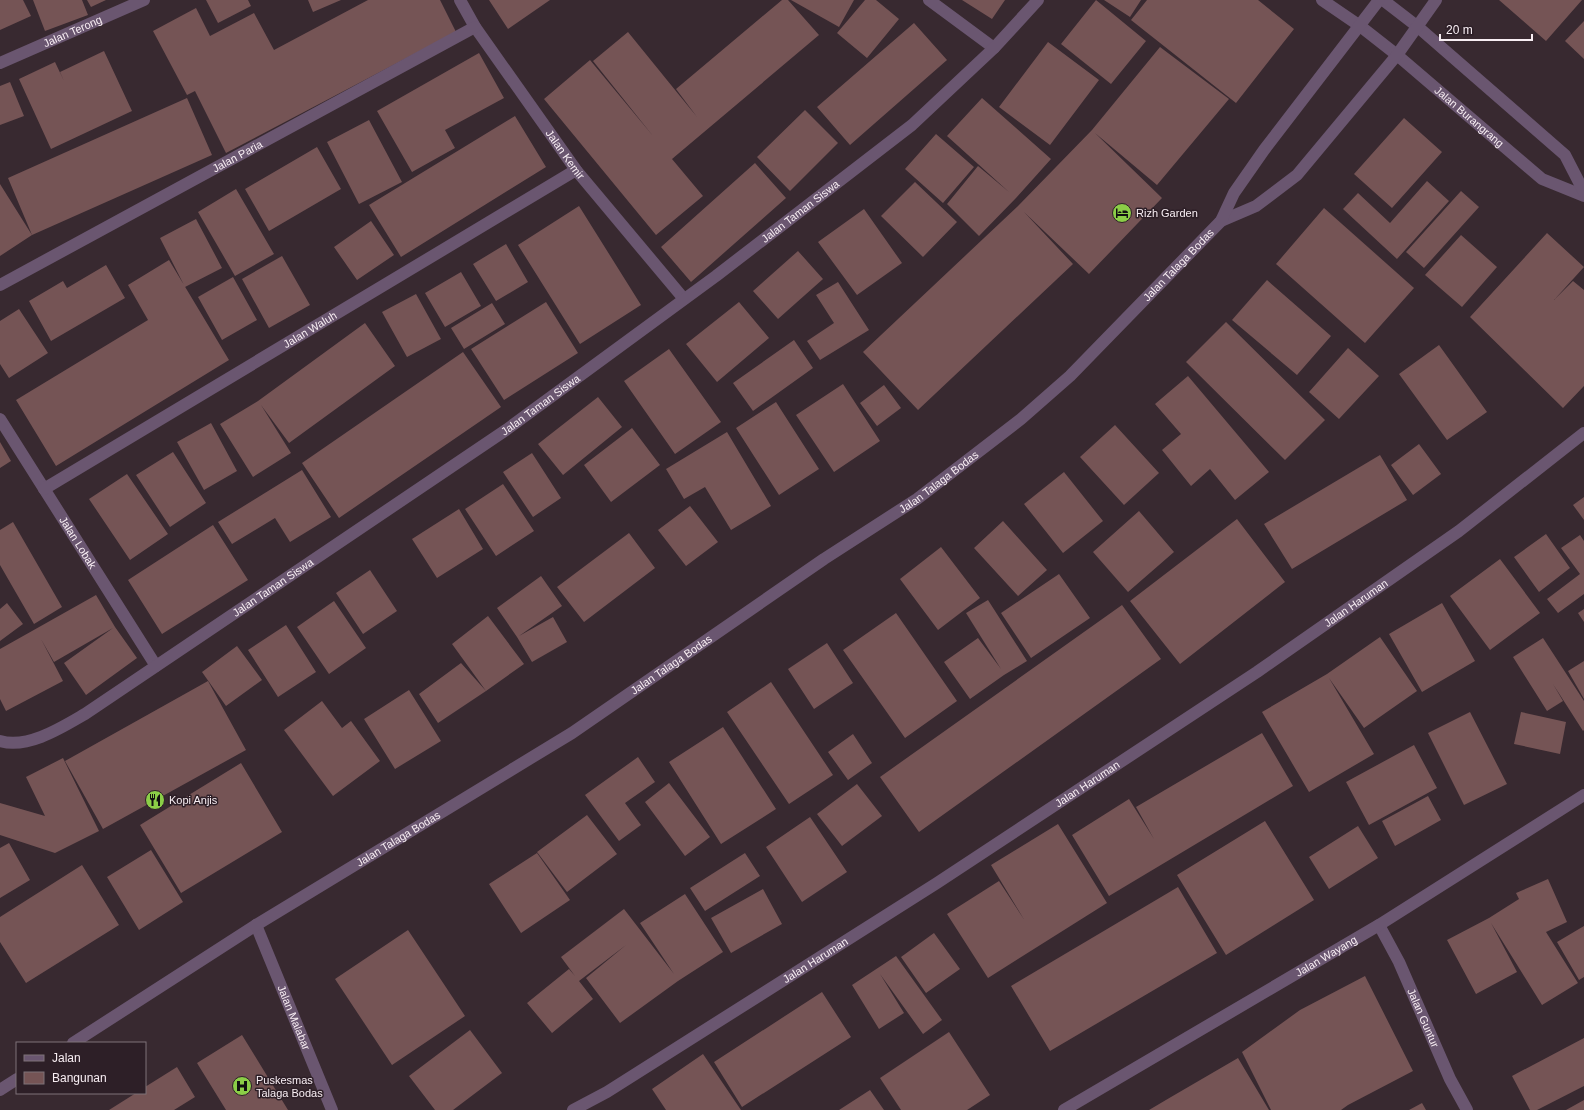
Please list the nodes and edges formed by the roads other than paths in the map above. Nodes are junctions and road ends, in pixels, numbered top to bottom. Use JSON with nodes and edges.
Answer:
{"nodes":[{"id":1,"x":144,"y":0,"type":"edge"},
{"id":2,"x":460,"y":0,"type":"edge"},
{"id":3,"x":929,"y":0,"type":"edge"},
{"id":4,"x":1038,"y":0,"type":"edge"},
{"id":5,"x":1322,"y":0,"type":"edge"},
{"id":6,"x":1379,"y":0,"type":"edge"},
{"id":7,"x":1383,"y":0,"type":"edge"},
{"id":8,"x":1436,"y":0,"type":"edge"},
{"id":9,"x":1360,"y":26,"type":"junction"},
{"id":10,"x":475,"y":27,"type":"junction"},
{"id":11,"x":1418,"y":27,"type":"junction"},
{"id":12,"x":994,"y":48,"type":"junction"},
{"id":13,"x":1397,"y":55,"type":"junction"},
{"id":14,"x":0,"y":63,"type":"edge"},
{"id":15,"x":576,"y":170,"type":"junction"},
{"id":16,"x":1584,"y":192,"type":"edge"},
{"id":17,"x":1584,"y":196,"type":"edge"},
{"id":18,"x":1221,"y":222,"type":"junction"},
{"id":19,"x":0,"y":285,"type":"edge"},
{"id":20,"x":684,"y":299,"type":"junction"},
{"id":21,"x":0,"y":419,"type":"edge"},
{"id":22,"x":1584,"y":433,"type":"edge"},
{"id":23,"x":44,"y":489,"type":"junction"},
{"id":24,"x":156,"y":666,"type":"junction"},
{"id":25,"x":0,"y":741,"type":"edge"},
{"id":26,"x":1584,"y":796,"type":"edge"},
{"id":27,"x":256,"y":925,"type":"junction"},
{"id":28,"x":1379,"y":925,"type":"junction"},
{"id":29,"x":75,"y":1042,"type":"edge"},
{"id":30,"x":16,"y":1080,"type":"edge"},
{"id":31,"x":0,"y":1090,"type":"edge"},
{"id":32,"x":332,"y":1110,"type":"edge"},
{"id":33,"x":573,"y":1110,"type":"edge"},
{"id":34,"x":1064,"y":1110,"type":"edge"},
{"id":35,"x":1467,"y":1110,"type":"edge"}],
"edges":[{"from":1,"to":14,"type":"street","name":"Jalan Terong"},
{"from":2,"to":10,"type":"street","name":"Jalan Kemir"},
{"from":3,"to":12,"type":"street"},
{"from":4,"to":12,"type":"street","name":"Jalan Taman Siswa"},
{"from":5,"to":9,"type":"street","name":"Jalan Burangrang"},
{"from":6,"to":9,"type":"street","name":"Jalan Talaga Bodas"},
{"from":7,"to":11,"type":"street"},
{"from":8,"to":11,"type":"street","name":"Jalan Talaga Bodas"},
{"from":9,"to":13,"type":"street","name":"Jalan Burangrang"},
{"from":9,"to":18,"type":"street","name":"Jalan Talaga Bodas"},
{"from":10,"to":15,"type":"street","name":"Jalan Kemir"},
{"from":10,"to":19,"type":"street","name":"Jalan Paria"},
{"from":11,"to":13,"type":"street","name":"Jalan Talaga Bodas"},
{"from":11,"to":16,"type":"street"},
{"from":12,"to":20,"type":"street","name":"Jalan Taman Siswa"},
{"from":13,"to":17,"type":"street","name":"Jalan Burangrang"},
{"from":13,"to":18,"type":"street","name":"Jalan Talaga Bodas"},
{"from":15,"to":20,"type":"street","name":"Jalan Kemir"},
{"from":15,"to":23,"type":"street","name":"Jalan Waluh"},
{"from":18,"to":27,"type":"street","name":"Jalan Talaga Bodas"},
{"from":20,"to":24,"type":"street","name":"Jalan Taman Siswa"},
{"from":21,"to":23,"type":"street","name":"Jalan Lobak"},
{"from":22,"to":33,"type":"street","name":"Jalan Haruman"},
{"from":23,"to":24,"type":"street","name":"Jalan Lobak"},
{"from":24,"to":25,"type":"street","name":"Jalan Taman Siswa"},
{"from":26,"to":28,"type":"street","name":"Jalan Wayang"},
{"from":27,"to":29,"type":"street","name":"Jalan Talaga Bodas"},
{"from":27,"to":32,"type":"street","name":"Jalan Malabar"},
{"from":28,"to":34,"type":"street","name":"Jalan Wayang"},
{"from":28,"to":35,"type":"street","name":"Jalan Guntur"},
{"from":30,"to":31,"type":"street"}]}
